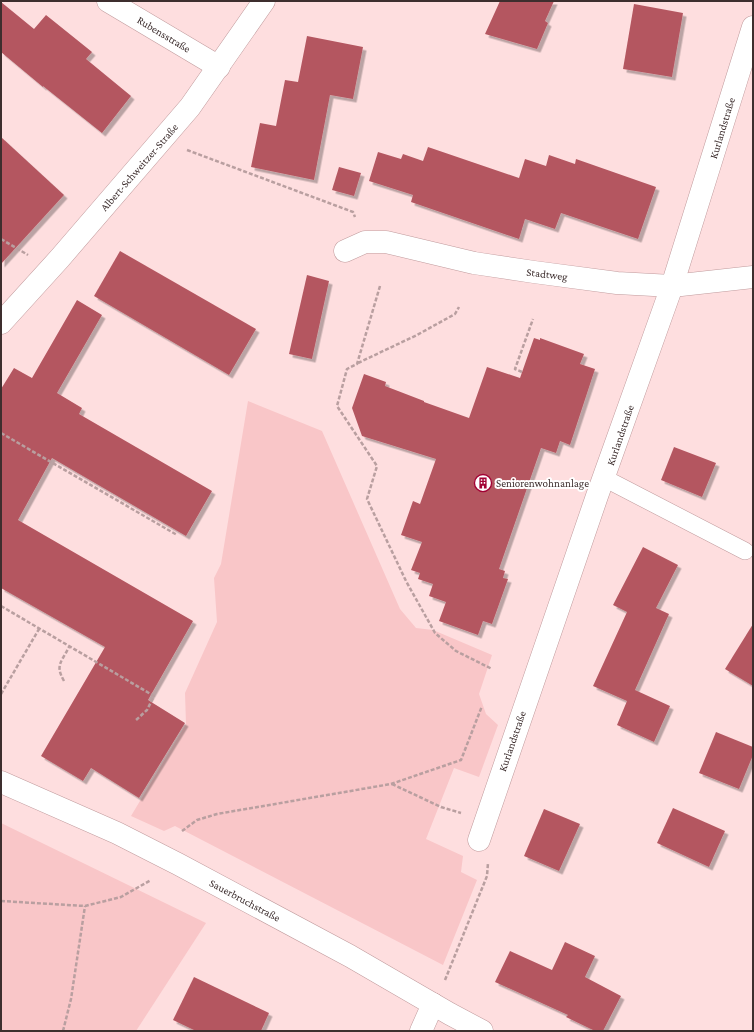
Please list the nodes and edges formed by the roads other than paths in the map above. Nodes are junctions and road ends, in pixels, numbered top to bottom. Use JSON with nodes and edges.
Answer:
{"nodes":[{"id":1,"x":108,"y":1,"type":"edge"},
{"id":2,"x":264,"y":1,"type":"edge"},
{"id":3,"x":753,"y":27,"type":"edge"},
{"id":4,"x":219,"y":67,"type":"junction"},
{"id":5,"x":345,"y":251,"type":"dead end"},
{"id":6,"x":753,"y":277,"type":"edge"},
{"id":7,"x":672,"y":286,"type":"junction"},
{"id":8,"x":1,"y":323,"type":"edge"},
{"id":9,"x":604,"y":478,"type":"junction"},
{"id":10,"x":745,"y":551,"type":"dead end"},
{"id":11,"x":1,"y":782,"type":"edge"},
{"id":12,"x":482,"y":830,"type":"road end"},
{"id":13,"x":433,"y":1004,"type":"junction"},
{"id":14,"x":421,"y":1031,"type":"edge"},
{"id":15,"x":482,"y":1031,"type":"edge"}],
"edges":[{"from":1,"to":4,"type":"street","name":"Rubensstraße"},
{"from":2,"to":4,"type":"street","name":"Albert-Schweitzer-Straße"},
{"from":3,"to":7,"type":"street","name":"Kurlandstraße"},
{"from":4,"to":8,"type":"street","name":"Albert-Schweitzer-Straße"},
{"from":5,"to":7,"type":"street","name":"Stadtweg"},
{"from":6,"to":7,"type":"street","name":"Stadtweg"},
{"from":7,"to":9,"type":"street","name":"Kurlandstraße"},
{"from":9,"to":10,"type":"lane"},
{"from":9,"to":12,"type":"street","name":"Kurlandstraße"},
{"from":11,"to":13,"type":"street","name":"Sauerbruchstraße"},
{"from":13,"to":14,"type":"street"},
{"from":13,"to":15,"type":"street","name":"Sauerbruchstraße"}]}
